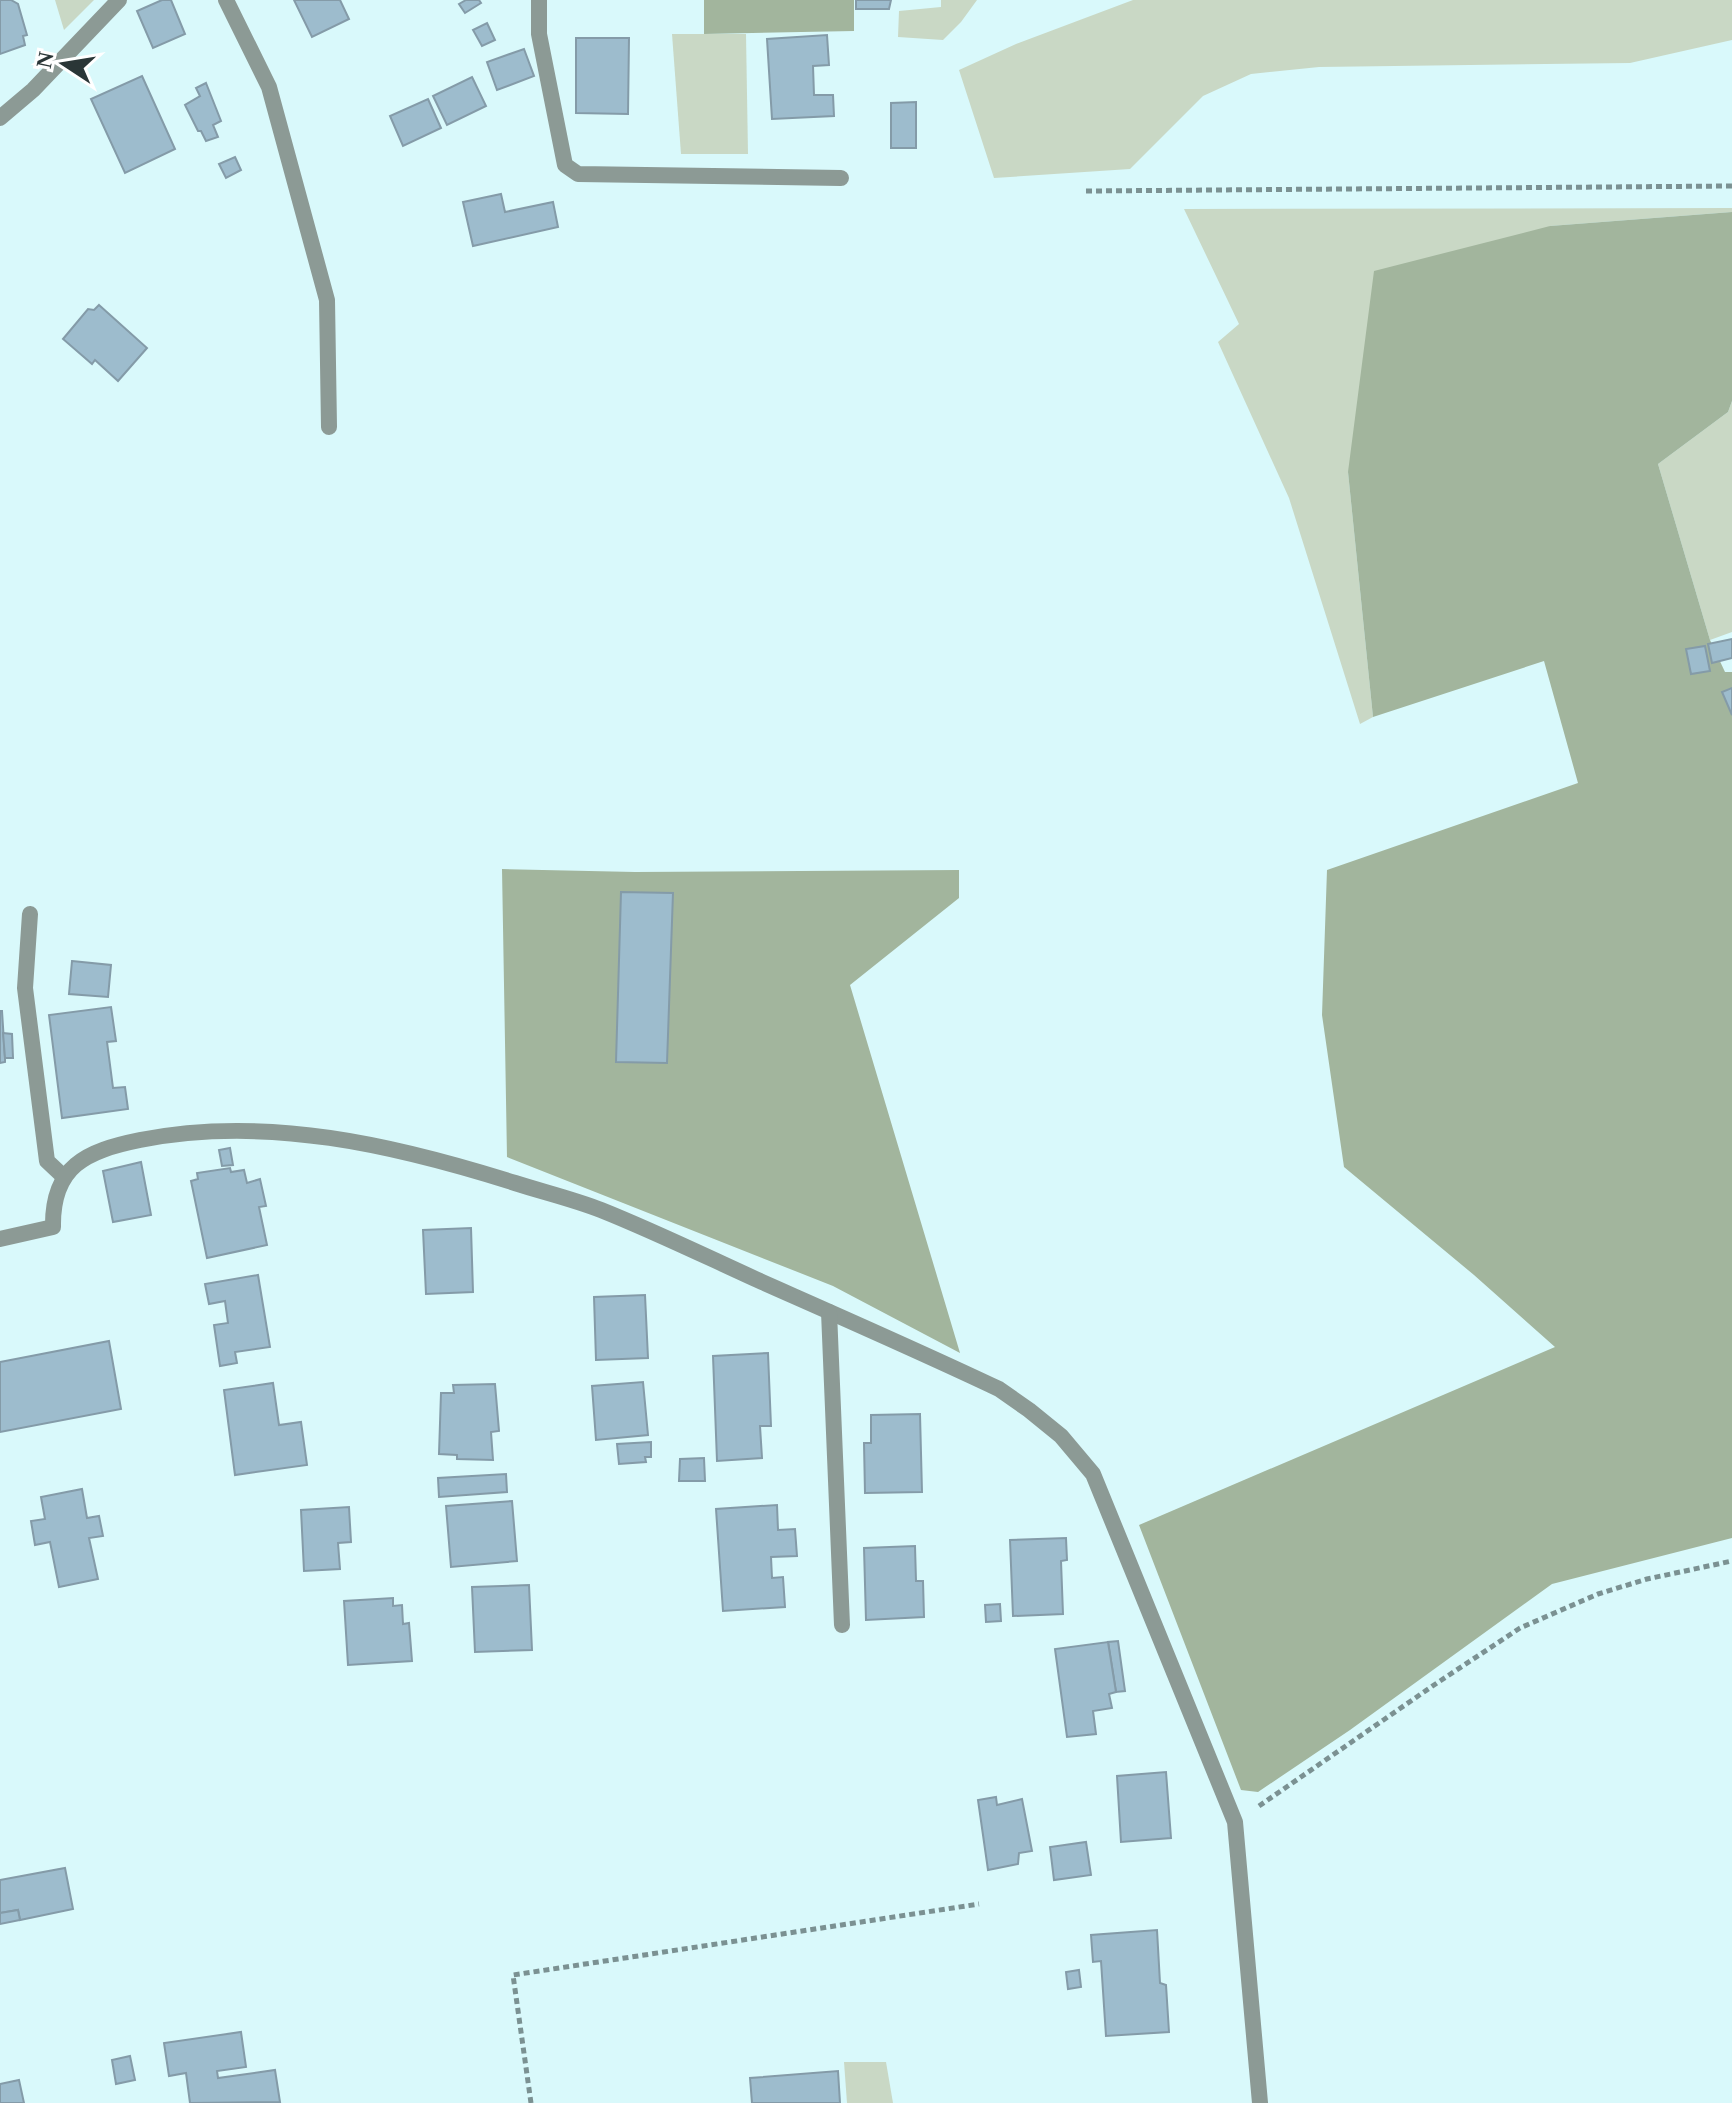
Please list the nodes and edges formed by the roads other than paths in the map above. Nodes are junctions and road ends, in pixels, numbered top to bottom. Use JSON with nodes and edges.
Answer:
{"nodes":[{"id":1,"x":226,"y":0,"type":"edge"},
{"id":2,"x":539,"y":0,"type":"edge"},
{"id":3,"x":117,"y":1,"type":"edge"},
{"id":4,"x":0,"y":118,"type":"edge"},
{"id":5,"x":841,"y":178,"type":"dead end"},
{"id":6,"x":329,"y":427,"type":"dead end"},
{"id":7,"x":30,"y":914,"type":"dead end"},
{"id":8,"x":64,"y":1177,"type":"junction"},
{"id":9,"x":0,"y":1239,"type":"edge"},
{"id":10,"x":829,"y":1312,"type":"junction"},
{"id":11,"x":842,"y":1625,"type":"dead end"},
{"id":12,"x":1260,"y":2103,"type":"edge"}],
"edges":[{"from":1,"to":6,"type":"street"},
{"from":2,"to":5,"type":"street"},
{"from":3,"to":4,"type":"street"},
{"from":7,"to":8,"type":"street"},
{"from":8,"to":9,"type":"street"},
{"from":8,"to":10,"type":"street"},
{"from":10,"to":11,"type":"street"},
{"from":10,"to":12,"type":"street"}]}
